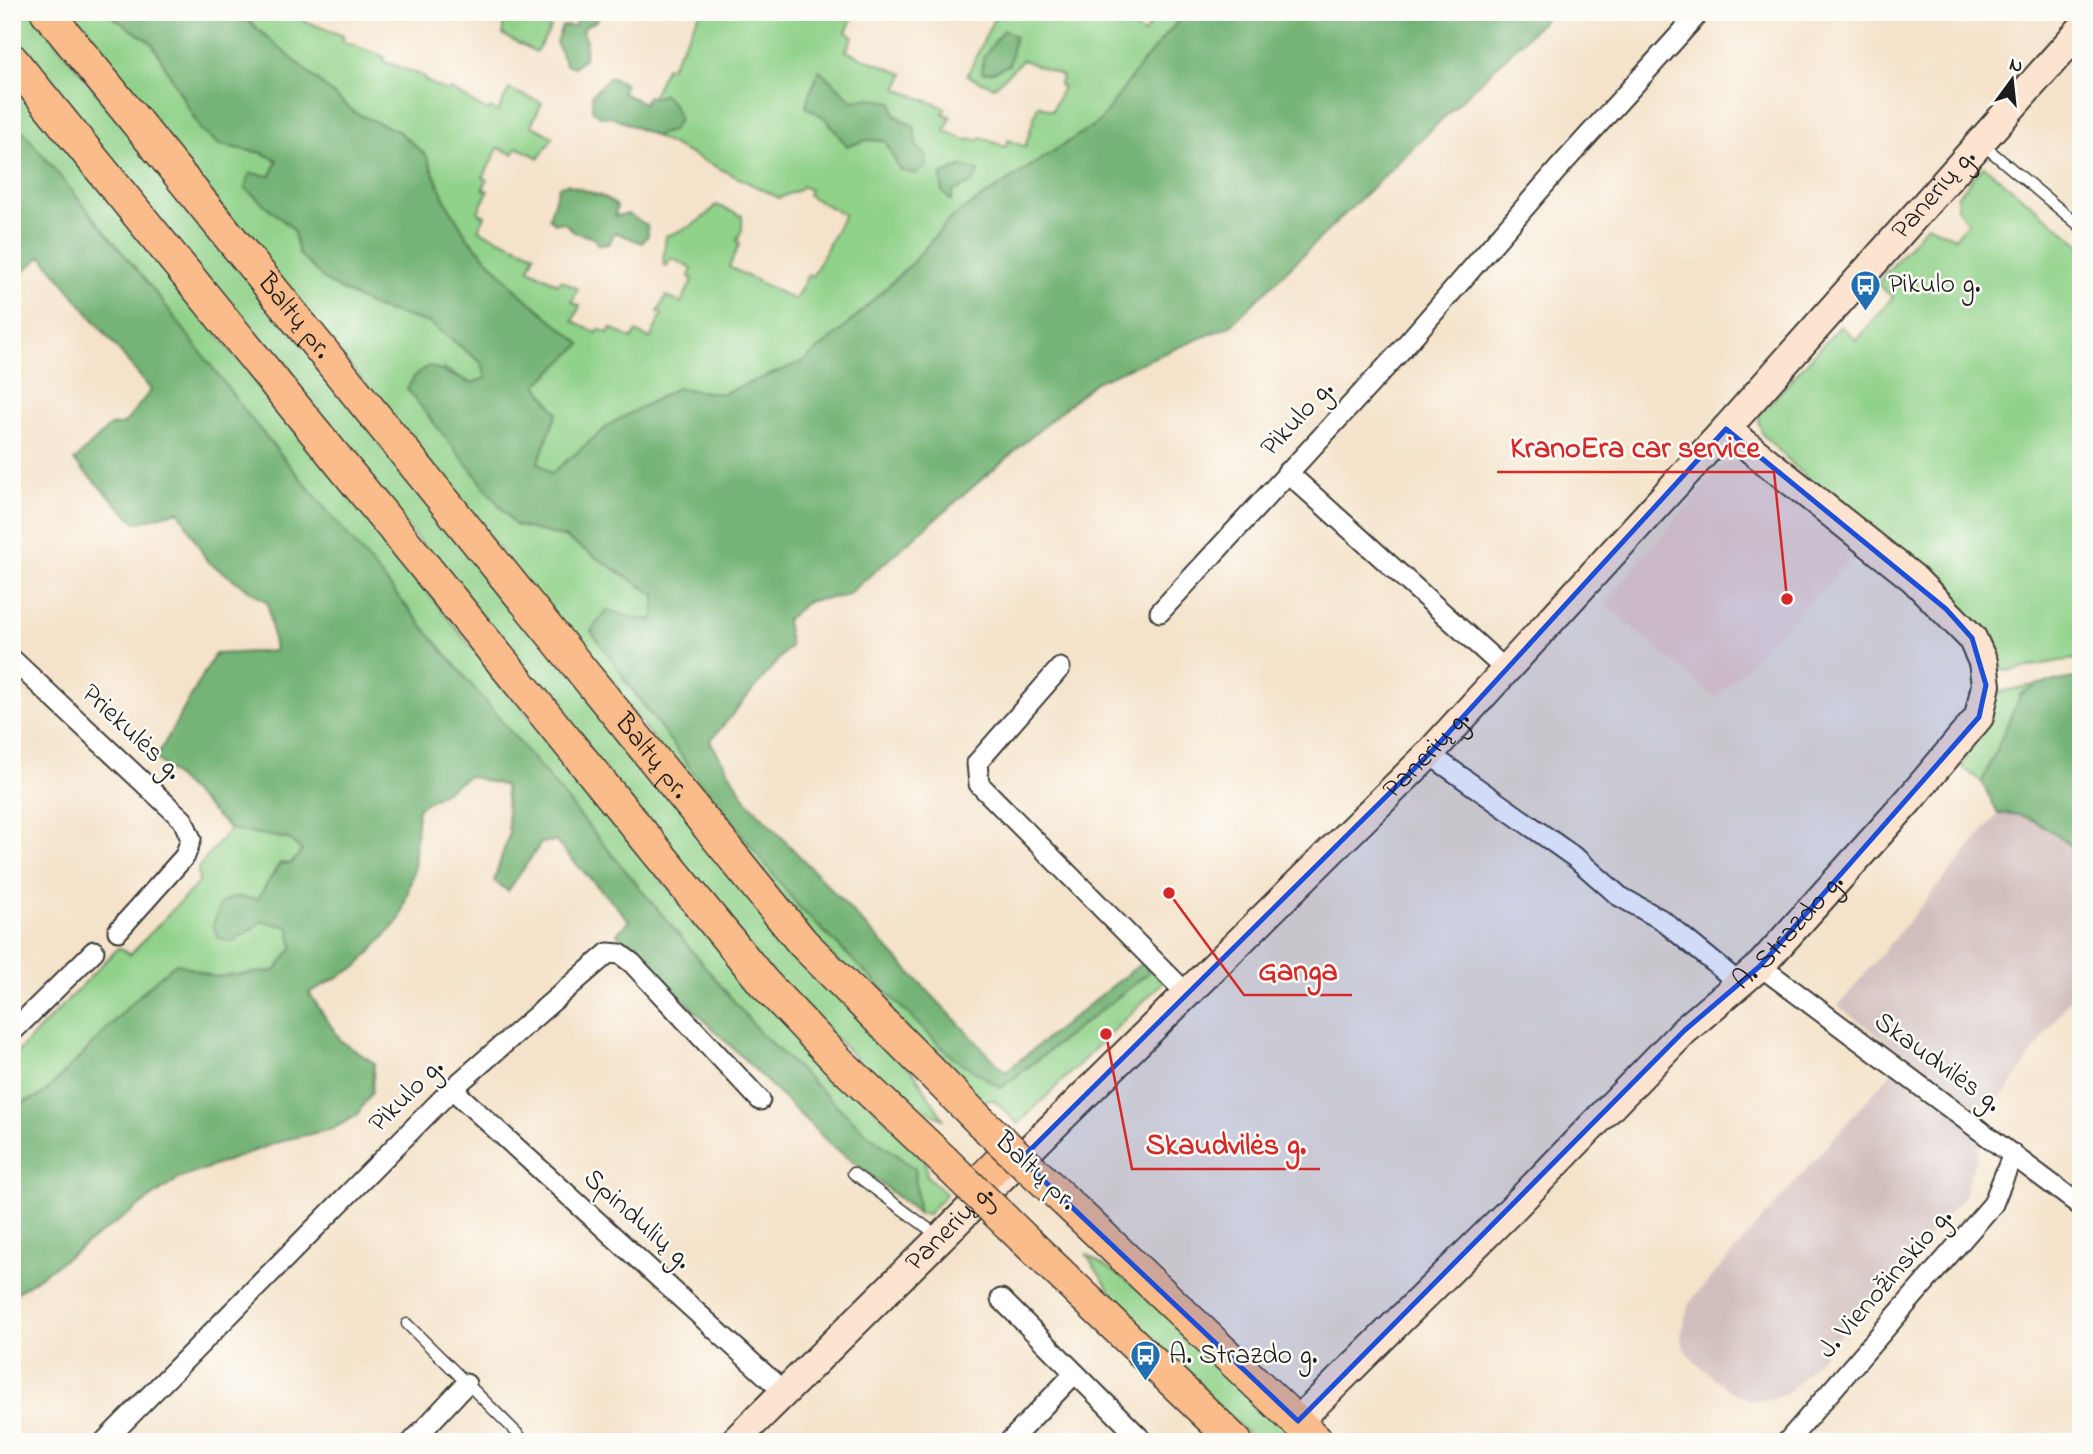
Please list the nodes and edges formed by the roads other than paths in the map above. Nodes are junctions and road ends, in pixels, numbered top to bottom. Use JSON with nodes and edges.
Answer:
{"nodes":[{"id":1,"x":47,"y":12,"type":"edge"},
{"id":2,"x":1700,"y":12,"type":"edge"},
{"id":3,"x":2081,"y":29,"type":"edge"},
{"id":4,"x":12,"y":60,"type":"edge"},
{"id":5,"x":1982,"y":144,"type":"junction"},
{"id":6,"x":2081,"y":227,"type":"edge"},
{"id":7,"x":1726,"y":429,"type":"junction"},
{"id":8,"x":1287,"y":472,"type":"junction"},
{"id":9,"x":1160,"y":612,"type":"dead end"},
{"id":10,"x":12,"y":659,"type":"edge"},
{"id":11,"x":1060,"y":668,"type":"dead end"},
{"id":12,"x":1507,"y":671,"type":"junction"},
{"id":13,"x":1429,"y":754,"type":"junction"},
{"id":14,"x":118,"y":931,"type":"dead end"},
{"id":15,"x":94,"y":951,"type":"dead end"},
{"id":16,"x":1749,"y":974,"type":"junction"},
{"id":17,"x":1188,"y":995,"type":"junction"},
{"id":18,"x":12,"y":1032,"type":"edge"},
{"id":19,"x":452,"y":1089,"type":"junction"},
{"id":20,"x":760,"y":1100,"type":"dead end"},
{"id":21,"x":1011,"y":1150,"type":"junction"},
{"id":22,"x":2012,"y":1154,"type":"junction"},
{"id":23,"x":853,"y":1173,"type":"dead end"},
{"id":24,"x":972,"y":1189,"type":"junction"},
{"id":25,"x":2081,"y":1206,"type":"edge"},
{"id":26,"x":941,"y":1238,"type":"junction"},
{"id":27,"x":1001,"y":1299,"type":"dead end"},
{"id":28,"x":407,"y":1324,"type":"dead end"},
{"id":29,"x":1074,"y":1374,"type":"junction"},
{"id":30,"x":466,"y":1384,"type":"junction"},
{"id":31,"x":784,"y":1392,"type":"junction"},
{"id":32,"x":1308,"y":1431,"type":"edge"},
{"id":33,"x":520,"y":1436,"type":"dead end"},
{"id":34,"x":104,"y":1442,"type":"edge"},
{"id":35,"x":412,"y":1442,"type":"edge"},
{"id":36,"x":734,"y":1442,"type":"edge"},
{"id":37,"x":1009,"y":1442,"type":"edge"},
{"id":38,"x":1144,"y":1442,"type":"edge"},
{"id":39,"x":1236,"y":1442,"type":"edge"},
{"id":40,"x":1787,"y":1442,"type":"edge"}],
"edges":[{"from":1,"to":21,"type":"main road","name":"Baltų pr.","bridge":true},
{"from":2,"to":8,"type":"street","name":"Pikulo g."},
{"from":3,"to":5,"type":"main road","name":"Panerių g."},
{"from":4,"to":24,"type":"main road","name":"Baltų pr.","bridge":true},
{"from":5,"to":6,"type":"lane"},
{"from":5,"to":7,"type":"main road","name":"Panerių g."},
{"from":7,"to":12,"type":"main road","name":"Panerių g."},
{"from":7,"to":16,"type":"main road","name":"A. Strazdo g."},
{"from":8,"to":9,"type":"street","name":"Pikulo g."},
{"from":8,"to":12,"type":"street"},
{"from":10,"to":14,"type":"street","name":"Priekulės g."},
{"from":11,"to":17,"type":"street"},
{"from":12,"to":13,"type":"main road","name":"Panerių g."},
{"from":13,"to":16,"type":"street","name":"Skaudvilės g."},
{"from":13,"to":17,"type":"main road","name":"Panerių g."},
{"from":15,"to":18,"type":"street"},
{"from":16,"to":22,"type":"street","name":"Skaudvilės g."},
{"from":16,"to":32,"type":"main road","name":"A. Strazdo g."},
{"from":17,"to":26,"type":"main road","name":"Panerių g."},
{"from":19,"to":20,"type":"street","name":"Pikulo g."},
{"from":19,"to":31,"type":"street","name":"Spindulių g."},
{"from":19,"to":34,"type":"street","name":"Pikulo g."},
{"from":21,"to":24,"type":"main road"},
{"from":21,"to":32,"type":"main road","name":"Baltų pr.","bridge":true},
{"from":22,"to":25,"type":"street","name":"Skaudvilės g."},
{"from":22,"to":40,"type":"street","name":"J. Vienožinskio g."},
{"from":23,"to":26,"type":"lane"},
{"from":24,"to":39,"type":"main road","name":"Baltų pr.","bridge":true},
{"from":26,"to":31,"type":"main road","name":"Panerių g."},
{"from":27,"to":29,"type":"street"},
{"from":28,"to":30,"type":"lane"},
{"from":29,"to":37,"type":"street"},
{"from":29,"to":38,"type":"street"},
{"from":30,"to":33,"type":"lane"},
{"from":30,"to":35,"type":"street"},
{"from":31,"to":36,"type":"main road","name":"Panerių g."}]}
